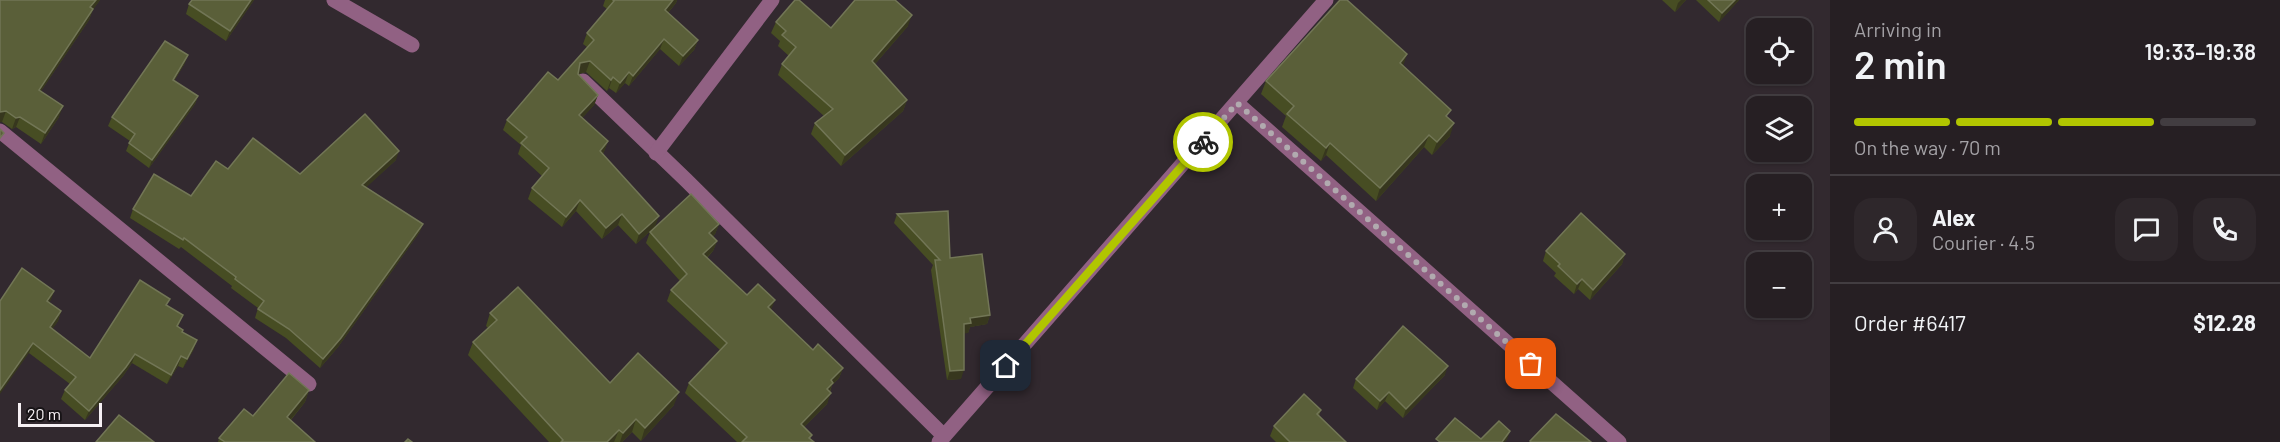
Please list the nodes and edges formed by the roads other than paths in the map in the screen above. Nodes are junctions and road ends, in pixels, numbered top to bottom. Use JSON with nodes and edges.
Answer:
{"nodes":[{"id":1,"x":334,"y":0,"type":"edge"},
{"id":2,"x":772,"y":0,"type":"edge"},
{"id":3,"x":1326,"y":0,"type":"edge"},
{"id":4,"x":412,"y":45,"type":"dead end"},
{"id":5,"x":583,"y":81,"type":"edge"},
{"id":6,"x":1237,"y":103,"type":"junction"},
{"id":7,"x":0,"y":131,"type":"edge"},
{"id":8,"x":656,"y":153,"type":"junction"},
{"id":9,"x":309,"y":384,"type":"dead end"},
{"id":10,"x":942,"y":439,"type":"edge"},
{"id":11,"x":1619,"y":442,"type":"edge"}],
"edges":[{"from":1,"to":4,"type":"street"},
{"from":2,"to":8,"type":"street"},
{"from":3,"to":6,"type":"street"},
{"from":5,"to":8,"type":"street"},
{"from":6,"to":10,"type":"street"},
{"from":6,"to":11,"type":"street"},
{"from":7,"to":9,"type":"street"},
{"from":8,"to":10,"type":"street"}]}
